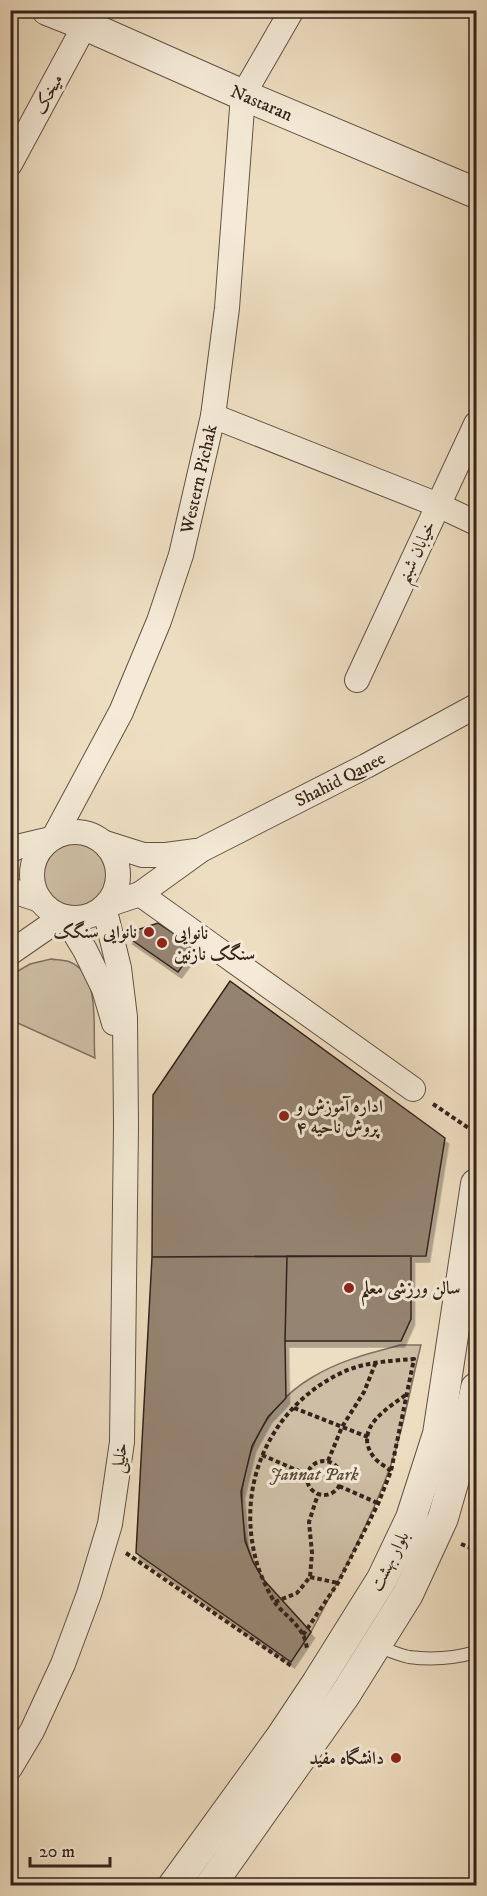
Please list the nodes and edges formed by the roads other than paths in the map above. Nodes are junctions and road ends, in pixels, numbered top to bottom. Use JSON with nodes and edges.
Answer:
{"nodes":[{"id":1,"x":47,"y":10,"type":"edge"},
{"id":2,"x":292,"y":10,"type":"edge"},
{"id":3,"x":85,"y":25,"type":"junction"},
{"id":4,"x":243,"y":95,"type":"junction"},
{"id":5,"x":10,"y":164,"type":"edge"},
{"id":6,"x":477,"y":193,"type":"edge"},
{"id":7,"x":213,"y":416,"type":"junction"},
{"id":8,"x":477,"y":424,"type":"edge"},
{"id":9,"x":438,"y":505,"type":"junction"},
{"id":10,"x":477,"y":523,"type":"edge"},
{"id":11,"x":357,"y":680,"type":"dead end"},
{"id":12,"x":477,"y":706,"type":"edge"},
{"id":13,"x":79,"y":791,"type":"junction"},
{"id":14,"x":81,"y":832,"type":"junction"},
{"id":15,"x":53,"y":838,"type":"junction"},
{"id":16,"x":105,"y":843,"type":"junction"},
{"id":17,"x":201,"y":850,"type":"junction"},
{"id":18,"x":10,"y":851,"type":"edge"},
{"id":19,"x":10,"y":890,"type":"edge"},
{"id":20,"x":140,"y":894,"type":"junction"},
{"id":21,"x":40,"y":900,"type":"junction"},
{"id":22,"x":106,"y":906,"type":"junction"},
{"id":23,"x":63,"y":917,"type":"junction"},
{"id":24,"x":10,"y":953,"type":"edge"},
{"id":25,"x":413,"y":1089,"type":"road end"},
{"id":26,"x":126,"y":1126,"type":"junction"},
{"id":27,"x":477,"y":1184,"type":"edge"},
{"id":28,"x":477,"y":1388,"type":"edge"},
{"id":29,"x":377,"y":1646,"type":"junction"},
{"id":30,"x":477,"y":1652,"type":"edge"},
{"id":31,"x":10,"y":1768,"type":"edge"},
{"id":32,"x":173,"y":1886,"type":"edge"},
{"id":33,"x":210,"y":1886,"type":"edge"}],
"edges":[{"from":1,"to":3,"type":"street","name":"Nastaran"},
{"from":2,"to":4,"type":"street"},
{"from":3,"to":4,"type":"street","name":"Nastaran"},
{"from":3,"to":5,"type":"street","name":"میخک"},
{"from":4,"to":6,"type":"street","name":"Nastaran"},
{"from":4,"to":7,"type":"street","name":"Western Pichak"},
{"from":7,"to":9,"type":"street"},
{"from":7,"to":13,"type":"street","name":"Western Pichak"},
{"from":8,"to":9,"type":"street","name":"خیابان شبنم"},
{"from":9,"to":10,"type":"street"},
{"from":9,"to":11,"type":"street","name":"خیابان شبنم"},
{"from":12,"to":17,"type":"street","name":"Shahid Qanee"},
{"from":13,"to":14,"type":"street"},
{"from":13,"to":15,"type":"street","name":"Western Pichak"},
{"from":14,"to":15,"type":"street"},
{"from":14,"to":16,"type":"street"},
{"from":15,"to":18,"type":"street"},
{"from":15,"to":21,"type":"street"},
{"from":16,"to":17,"type":"street"},
{"from":16,"to":22,"type":"street"},
{"from":17,"to":20,"type":"street"},
{"from":19,"to":21,"type":"street"},
{"from":20,"to":22,"type":"street"},
{"from":20,"to":25,"type":"street"},
{"from":21,"to":23,"type":"street"},
{"from":22,"to":23,"type":"street"},
{"from":22,"to":26,"type":"street"},
{"from":23,"to":24,"type":"street"},
{"from":23,"to":26,"type":"street"},
{"from":26,"to":31,"type":"street","name":"خلیلی"},
{"from":27,"to":32,"type":"street","name":"بلوار بهشت"},
{"from":28,"to":29,"type":"street","name":"بلوار بهشت"},
{"from":29,"to":30,"type":"lane"},
{"from":29,"to":33,"type":"street","name":"بلوار بهشت"}]}
